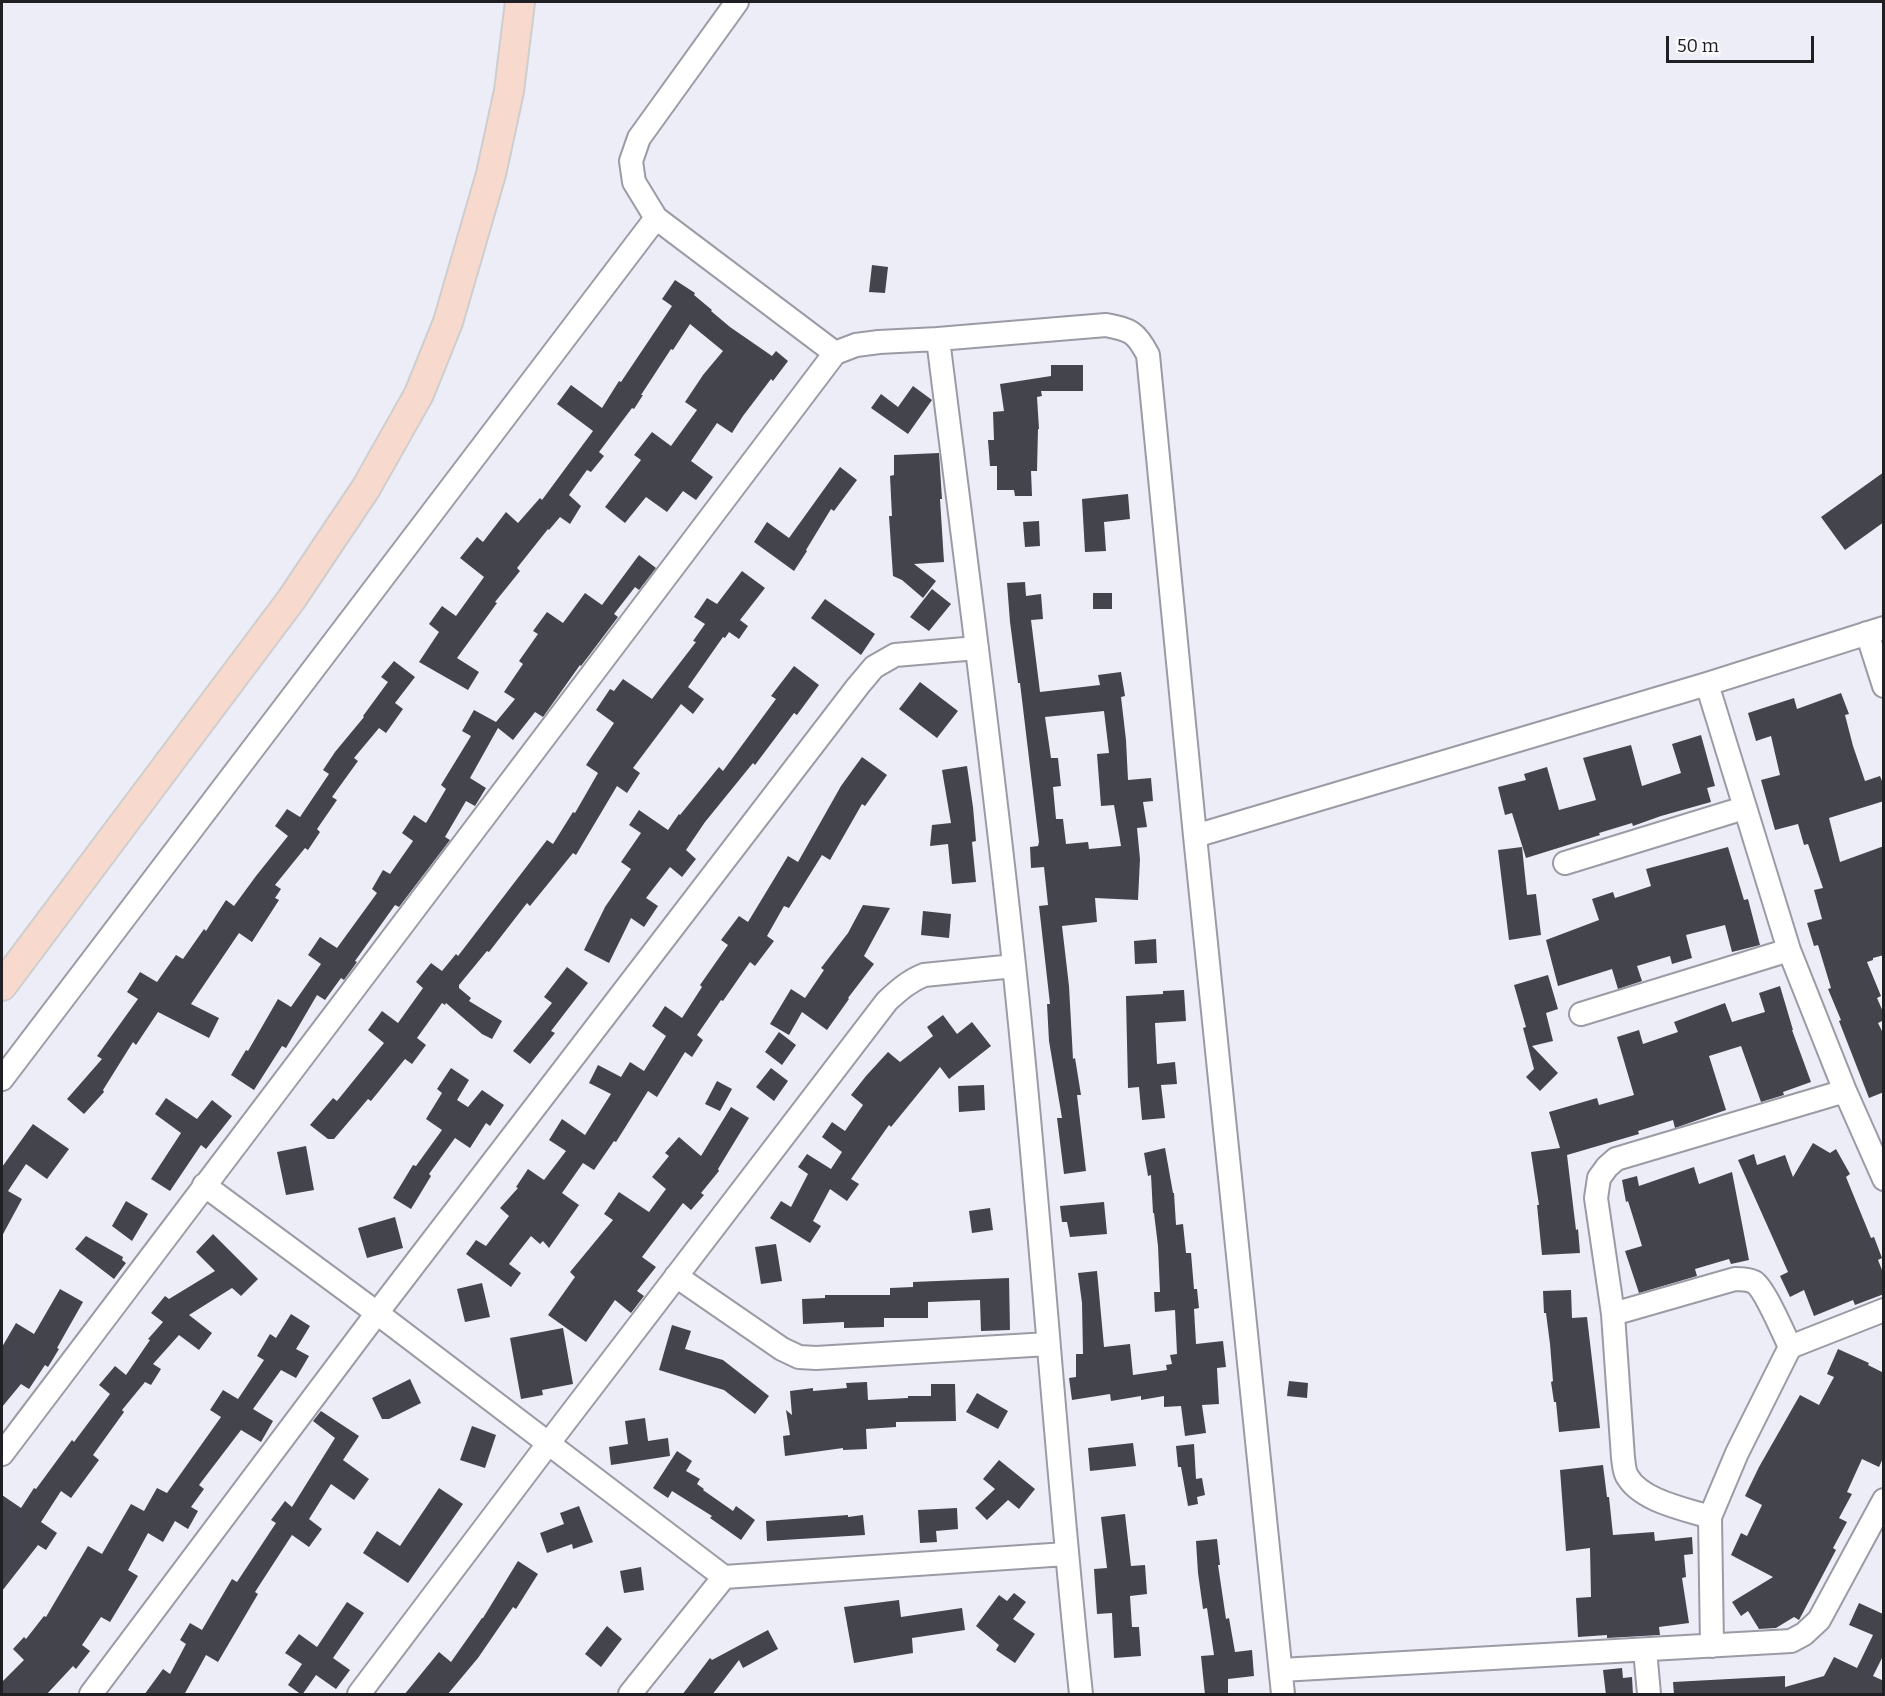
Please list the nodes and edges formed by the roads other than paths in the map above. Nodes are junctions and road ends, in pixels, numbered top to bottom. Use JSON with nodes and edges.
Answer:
{"nodes":[{"id":1,"x":520,"y":2,"type":"edge"},
{"id":2,"x":737,"y":2,"type":"edge"},
{"id":3,"x":656,"y":218,"type":"junction"},
{"id":4,"x":938,"y":339,"type":"junction"},
{"id":5,"x":835,"y":353,"type":"junction"},
{"id":6,"x":1875,"y":630,"type":"edge"},
{"id":7,"x":977,"y":648,"type":"junction"},
{"id":8,"x":1707,"y":684,"type":"junction"},
{"id":9,"x":1884,"y":686,"type":"edge"},
{"id":10,"x":1744,"y":808,"type":"junction"},
{"id":11,"x":1195,"y":836,"type":"junction"},
{"id":12,"x":1565,"y":862,"type":"dead end"},
{"id":13,"x":1788,"y":950,"type":"junction"},
{"id":14,"x":1014,"y":966,"type":"junction"},
{"id":15,"x":2,"y":986,"type":"edge"},
{"id":16,"x":1581,"y":1014,"type":"dead end"},
{"id":17,"x":2,"y":1079,"type":"edge"},
{"id":18,"x":1845,"y":1090,"type":"junction"},
{"id":19,"x":1884,"y":1179,"type":"edge"},
{"id":20,"x":204,"y":1185,"type":"junction"},
{"id":21,"x":676,"y":1276,"type":"junction"},
{"id":22,"x":1884,"y":1310,"type":"edge"},
{"id":23,"x":377,"y":1313,"type":"junction"},
{"id":24,"x":1613,"y":1314,"type":"junction"},
{"id":25,"x":1048,"y":1344,"type":"junction"},
{"id":26,"x":1790,"y":1347,"type":"junction"},
{"id":27,"x":548,"y":1444,"type":"junction"},
{"id":28,"x":2,"y":1454,"type":"edge"},
{"id":29,"x":1884,"y":1500,"type":"edge"},
{"id":30,"x":1710,"y":1517,"type":"junction"},
{"id":31,"x":1066,"y":1554,"type":"junction"},
{"id":32,"x":724,"y":1577,"type":"junction"},
{"id":33,"x":1712,"y":1646,"type":"junction"},
{"id":34,"x":1645,"y":1650,"type":"junction"},
{"id":35,"x":1281,"y":1670,"type":"junction"},
{"id":36,"x":91,"y":1695,"type":"edge"},
{"id":37,"x":359,"y":1695,"type":"edge"},
{"id":38,"x":630,"y":1695,"type":"edge"},
{"id":39,"x":1081,"y":1695,"type":"edge"},
{"id":40,"x":1283,"y":1695,"type":"edge"},
{"id":41,"x":1648,"y":1695,"type":"edge"}],
"edges":[{"from":1,"to":15,"type":"main road"},
{"from":2,"to":3,"type":"street"},
{"from":3,"to":5,"type":"street"},
{"from":3,"to":17,"type":"street"},
{"from":4,"to":5,"type":"street"},
{"from":4,"to":7,"type":"street"},
{"from":4,"to":11,"type":"street"},
{"from":5,"to":20,"type":"street"},
{"from":6,"to":8,"type":"street"},
{"from":6,"to":9,"type":"street"},
{"from":7,"to":14,"type":"street"},
{"from":7,"to":23,"type":"street"},
{"from":8,"to":10,"type":"street"},
{"from":8,"to":11,"type":"street"},
{"from":10,"to":12,"type":"street"},
{"from":10,"to":13,"type":"street"},
{"from":11,"to":35,"type":"street"},
{"from":13,"to":16,"type":"street"},
{"from":13,"to":18,"type":"street"},
{"from":14,"to":21,"type":"street"},
{"from":14,"to":25,"type":"street"},
{"from":18,"to":19,"type":"street"},
{"from":18,"to":24,"type":"street"},
{"from":20,"to":23,"type":"street"},
{"from":20,"to":28,"type":"street"},
{"from":21,"to":25,"type":"street"},
{"from":21,"to":27,"type":"street"},
{"from":22,"to":26,"type":"street"},
{"from":23,"to":27,"type":"street"},
{"from":23,"to":36,"type":"street"},
{"from":24,"to":26,"type":"street"},
{"from":24,"to":30,"type":"street"},
{"from":25,"to":31,"type":"street"},
{"from":26,"to":30,"type":"street"},
{"from":27,"to":32,"type":"street"},
{"from":27,"to":37,"type":"street"},
{"from":29,"to":33,"type":"street"},
{"from":30,"to":33,"type":"street"},
{"from":31,"to":32,"type":"street"},
{"from":31,"to":39,"type":"street"},
{"from":32,"to":38,"type":"street"},
{"from":33,"to":34,"type":"street"},
{"from":34,"to":35,"type":"street"},
{"from":34,"to":41,"type":"street"},
{"from":35,"to":40,"type":"street"}]}
